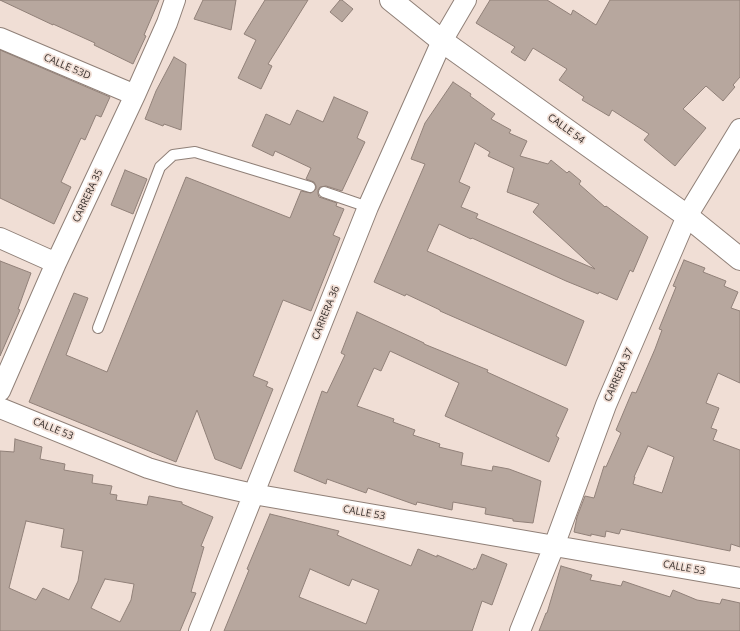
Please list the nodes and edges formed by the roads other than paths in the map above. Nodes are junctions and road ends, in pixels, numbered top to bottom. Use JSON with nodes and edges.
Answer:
{"nodes":[{"id":1,"x":175,"y":0,"type":"edge"},
{"id":2,"x":391,"y":0,"type":"edge"},
{"id":3,"x":466,"y":0,"type":"edge"},
{"id":4,"x":0,"y":38,"type":"edge"},
{"id":5,"x":442,"y":41,"type":"junction"},
{"id":6,"x":135,"y":95,"type":"junction"},
{"id":7,"x":740,"y":129,"type":"edge"},
{"id":8,"x":310,"y":187,"type":"dead end"},
{"id":9,"x":324,"y":192,"type":"dead end"},
{"id":10,"x":368,"y":208,"type":"junction"},
{"id":11,"x":687,"y":216,"type":"junction"},
{"id":12,"x":0,"y":238,"type":"edge"},
{"id":13,"x":740,"y":259,"type":"edge"},
{"id":14,"x":56,"y":263,"type":"junction"},
{"id":15,"x":98,"y":328,"type":"dead end"},
{"id":16,"x":0,"y":391,"type":"edge"},
{"id":17,"x":0,"y":408,"type":"edge"},
{"id":18,"x":253,"y":494,"type":"junction"},
{"id":19,"x":554,"y":546,"type":"junction"},
{"id":20,"x":740,"y":578,"type":"edge"},
{"id":21,"x":199,"y":631,"type":"edge"},
{"id":22,"x":520,"y":631,"type":"edge"}],
"edges":[{"from":1,"to":6,"type":"street","name":"CARRERA 35"},
{"from":2,"to":5,"type":"street","name":"CALLE 54"},
{"from":3,"to":5,"type":"street","name":"CARRERA 36"},
{"from":4,"to":6,"type":"street","name":"CALLE 53D"},
{"from":5,"to":10,"type":"street","name":"CARRERA 36"},
{"from":5,"to":11,"type":"street","name":"CALLE 54"},
{"from":6,"to":14,"type":"street","name":"CARRERA 35"},
{"from":7,"to":11,"type":"street","name":"CARRERA 37"},
{"from":8,"to":15,"type":"lane"},
{"from":9,"to":10,"type":"lane"},
{"from":10,"to":18,"type":"street","name":"CARRERA 36"},
{"from":11,"to":13,"type":"street","name":"CALLE 54"},
{"from":11,"to":19,"type":"street","name":"CARRERA 37"},
{"from":12,"to":14,"type":"street"},
{"from":14,"to":16,"type":"street","name":"CARRERA 35"},
{"from":17,"to":18,"type":"street","name":"CALLE 53"},
{"from":18,"to":19,"type":"street","name":"CALLE 53"},
{"from":18,"to":21,"type":"street","name":"CARRERA 36"},
{"from":19,"to":20,"type":"street","name":"CALLE 53"},
{"from":19,"to":22,"type":"street","name":"CARRERA 37"}]}
